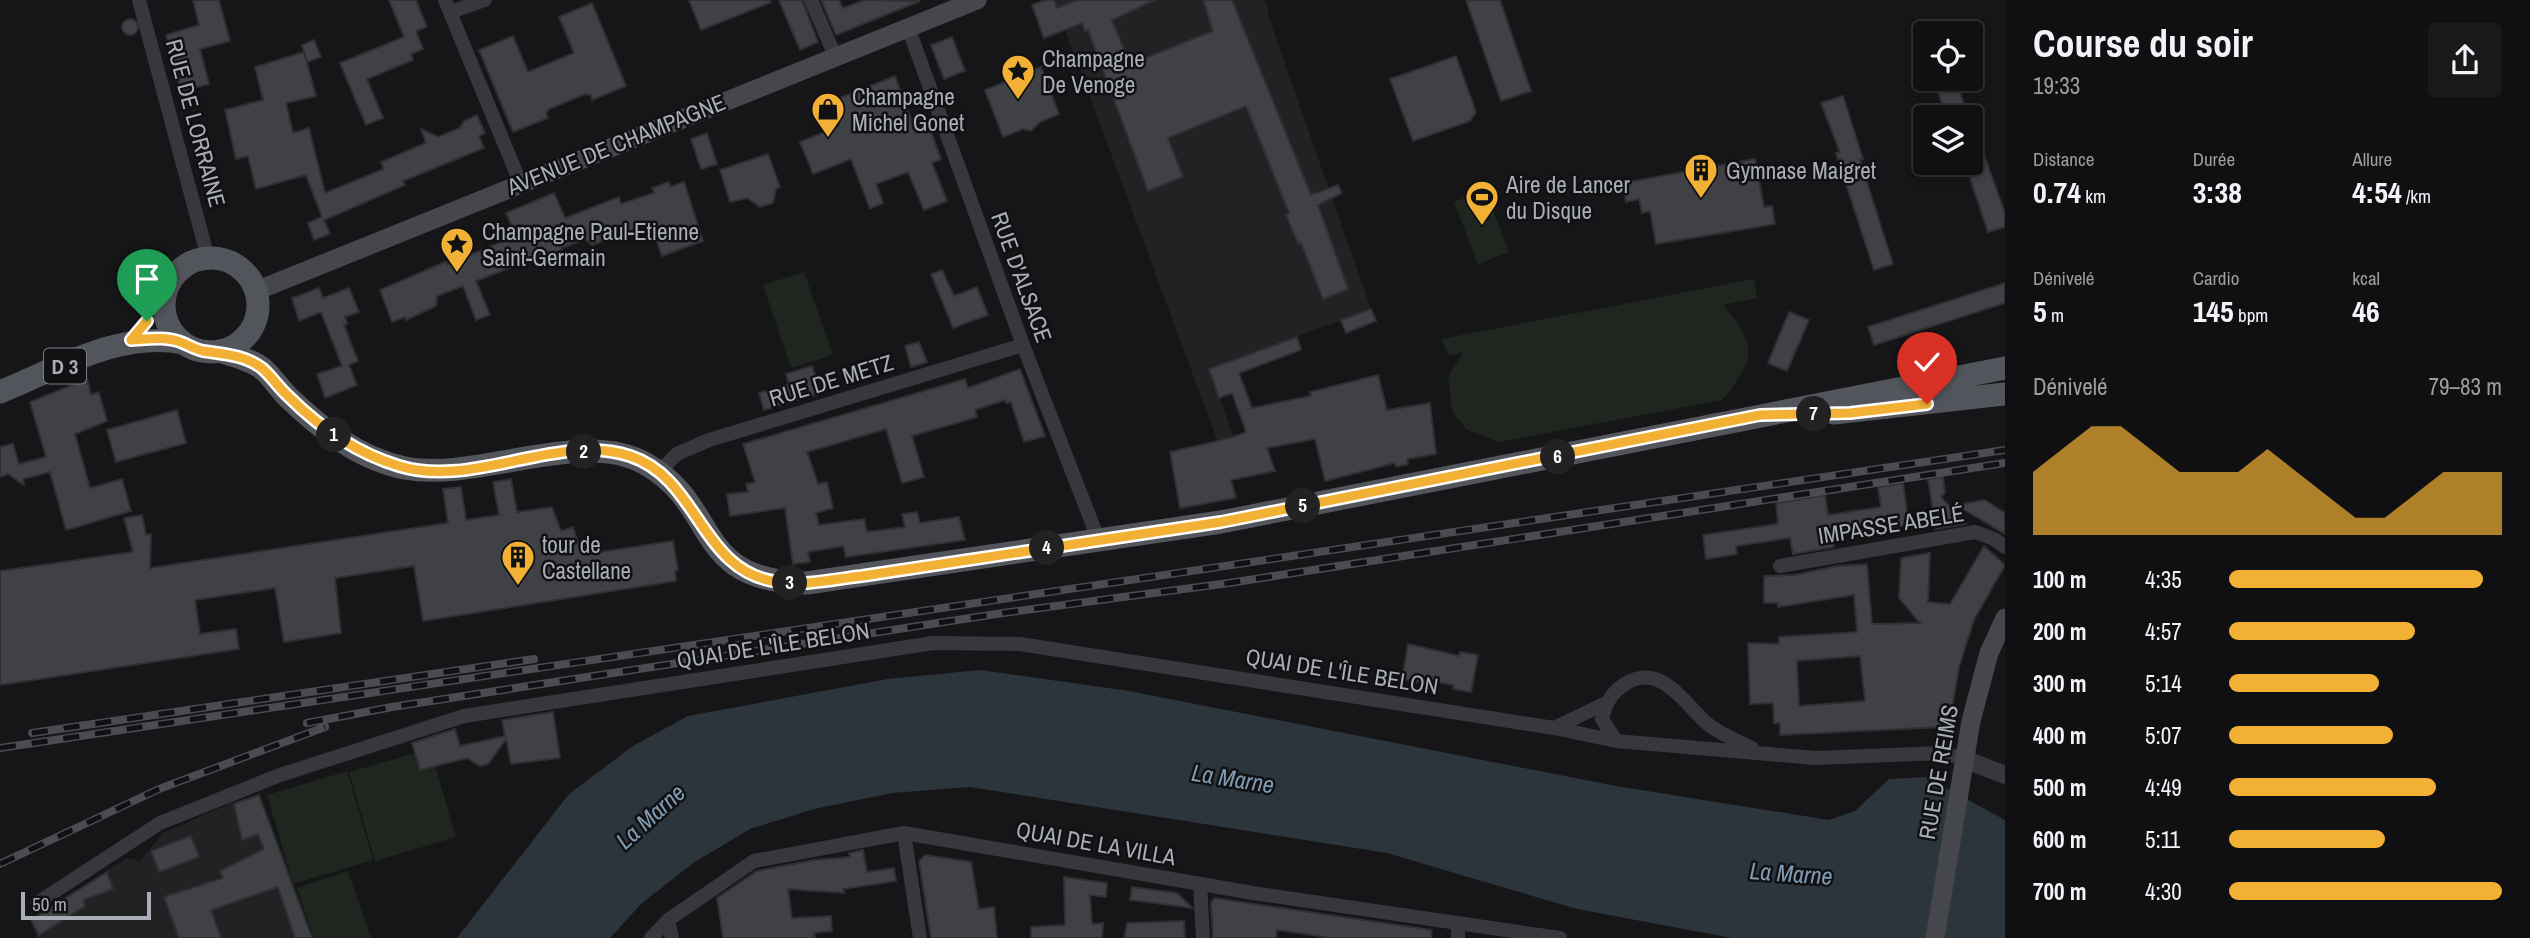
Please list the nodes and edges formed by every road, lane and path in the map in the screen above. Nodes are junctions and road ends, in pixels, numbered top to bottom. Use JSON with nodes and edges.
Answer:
{"nodes":[{"id":1,"x":139,"y":0,"type":"edge"},
{"id":2,"x":485,"y":0,"type":"edge"},
{"id":3,"x":811,"y":0,"type":"edge"},
{"id":4,"x":977,"y":0,"type":"edge"},
{"id":5,"x":448,"y":6,"type":"edge"},
{"id":6,"x":908,"y":26,"type":"junction"},
{"id":7,"x":835,"y":56,"type":"junction"},
{"id":8,"x":520,"y":183,"type":"junction"},
{"id":9,"x":208,"y":258,"type":"junction"},
{"id":10,"x":256,"y":291,"type":"junction"},
{"id":11,"x":164,"y":299,"type":"junction"},
{"id":12,"x":254,"y":324,"type":"junction"},
{"id":13,"x":131,"y":340,"type":"junction"},
{"id":14,"x":183,"y":343,"type":"junction"},
{"id":15,"x":1023,"y":345,"type":"junction"},
{"id":16,"x":219,"y":351,"type":"junction"},
{"id":17,"x":261,"y":368,"type":"junction"},
{"id":18,"x":2005,"y":368,"type":"edge"},
{"id":19,"x":0,"y":392,"type":"edge"},
{"id":20,"x":2005,"y":394,"type":"edge"},
{"id":21,"x":1760,"y":415,"type":"junction"},
{"id":22,"x":659,"y":472,"type":"junction"},
{"id":23,"x":1098,"y":541,"type":"junction"},
{"id":24,"x":2005,"y":547,"type":"edge"},
{"id":25,"x":1780,"y":566,"type":"dead end"},
{"id":26,"x":2005,"y":618,"type":"edge"},
{"id":27,"x":1606,"y":703,"type":"junction"},
{"id":28,"x":1554,"y":728,"type":"junction"},
{"id":29,"x":1616,"y":741,"type":"junction"},
{"id":30,"x":1760,"y":752,"type":"junction"},
{"id":31,"x":1962,"y":768,"type":"junction"},
{"id":32,"x":2005,"y":775,"type":"edge"},
{"id":33,"x":904,"y":833,"type":"junction"},
{"id":34,"x":1200,"y":884,"type":"junction"},
{"id":35,"x":37,"y":903,"type":"dead end"},
{"id":36,"x":668,"y":920,"type":"junction"},
{"id":37,"x":1458,"y":923,"type":"junction"},
{"id":38,"x":651,"y":938,"type":"edge"},
{"id":39,"x":672,"y":938,"type":"edge"},
{"id":40,"x":919,"y":938,"type":"edge"},
{"id":41,"x":1203,"y":938,"type":"edge"},
{"id":42,"x":1458,"y":938,"type":"edge"},
{"id":43,"x":1560,"y":938,"type":"edge"},
{"id":44,"x":1935,"y":938,"type":"edge"}],
"edges":[{"from":1,"to":9,"type":"street","name":"RUE DE LORRAINE"},
{"from":2,"to":5,"type":"street"},
{"from":3,"to":7,"type":"street"},
{"from":4,"to":6,"type":"main road","name":"AVENUE DE CHAMPAGNE"},
{"from":5,"to":8,"type":"street"},
{"from":6,"to":7,"type":"main road","name":"AVENUE DE CHAMPAGNE"},
{"from":6,"to":15,"type":"street","name":"RUE D'ALSACE"},
{"from":7,"to":8,"type":"main road","name":"AVENUE DE CHAMPAGNE"},
{"from":8,"to":10,"type":"main road","name":"AVENUE DE CHAMPAGNE"},
{"from":9,"to":10,"type":"main road"},
{"from":9,"to":11,"type":"main road"},
{"from":10,"to":12,"type":"main road"},
{"from":11,"to":13,"type":"main road","number":"D 3"},
{"from":11,"to":14,"type":"main road"},
{"from":12,"to":16,"type":"main road"},
{"from":12,"to":17,"type":"main road"},
{"from":13,"to":14,"type":"main road","number":"D 3"},
{"from":13,"to":19,"type":"main road","number":"D 3"},
{"from":14,"to":16,"type":"main road"},
{"from":15,"to":22,"type":"street","name":"RUE DE METZ"},
{"from":15,"to":23,"type":"street","name":"RUE D'ALSACE"},
{"from":16,"to":17,"type":"main road"},
{"from":17,"to":22,"type":"main road"},
{"from":18,"to":21,"type":"main road"},
{"from":20,"to":21,"type":"main road"},
{"from":21,"to":23,"type":"main road"},
{"from":22,"to":23,"type":"main road"},
{"from":24,"to":25,"type":"street","name":"IMPASSE ABELÉ"},
{"from":26,"to":31,"type":"main road","name":"RUE DE REIMS"},
{"from":27,"to":28,"type":"street","name":"QUAI DE L'ÎLE BELON"},
{"from":27,"to":29,"type":"street"},
{"from":27,"to":30,"type":"street","name":"QUAI DE L'ÎLE BELON"},
{"from":28,"to":29,"type":"street","name":"QUAI DE L'ÎLE BELON"},
{"from":28,"to":35,"type":"street","name":"QUAI DE L'ÎLE BELON"},
{"from":29,"to":30,"type":"street","name":"QUAI DE L'ÎLE BELON"},
{"from":30,"to":31,"type":"street","name":"QUAI DE L'ÎLE BELON"},
{"from":31,"to":32,"type":"street"},
{"from":31,"to":44,"type":"main road","name":"RUE DE REIMS"},
{"from":33,"to":34,"type":"street","name":"QUAI DE LA VILLA"},
{"from":33,"to":36,"type":"street","name":"QUAI DE LA VILLA"},
{"from":33,"to":40,"type":"street"},
{"from":34,"to":37,"type":"street","name":"QUAI DE LA VILLA"},
{"from":34,"to":41,"type":"street"},
{"from":36,"to":38,"type":"street","name":"QUAI DE LA VILLA"},
{"from":36,"to":39,"type":"street"},
{"from":37,"to":42,"type":"street"},
{"from":37,"to":43,"type":"street","name":"QUAI DE LA VILLA"}]}
